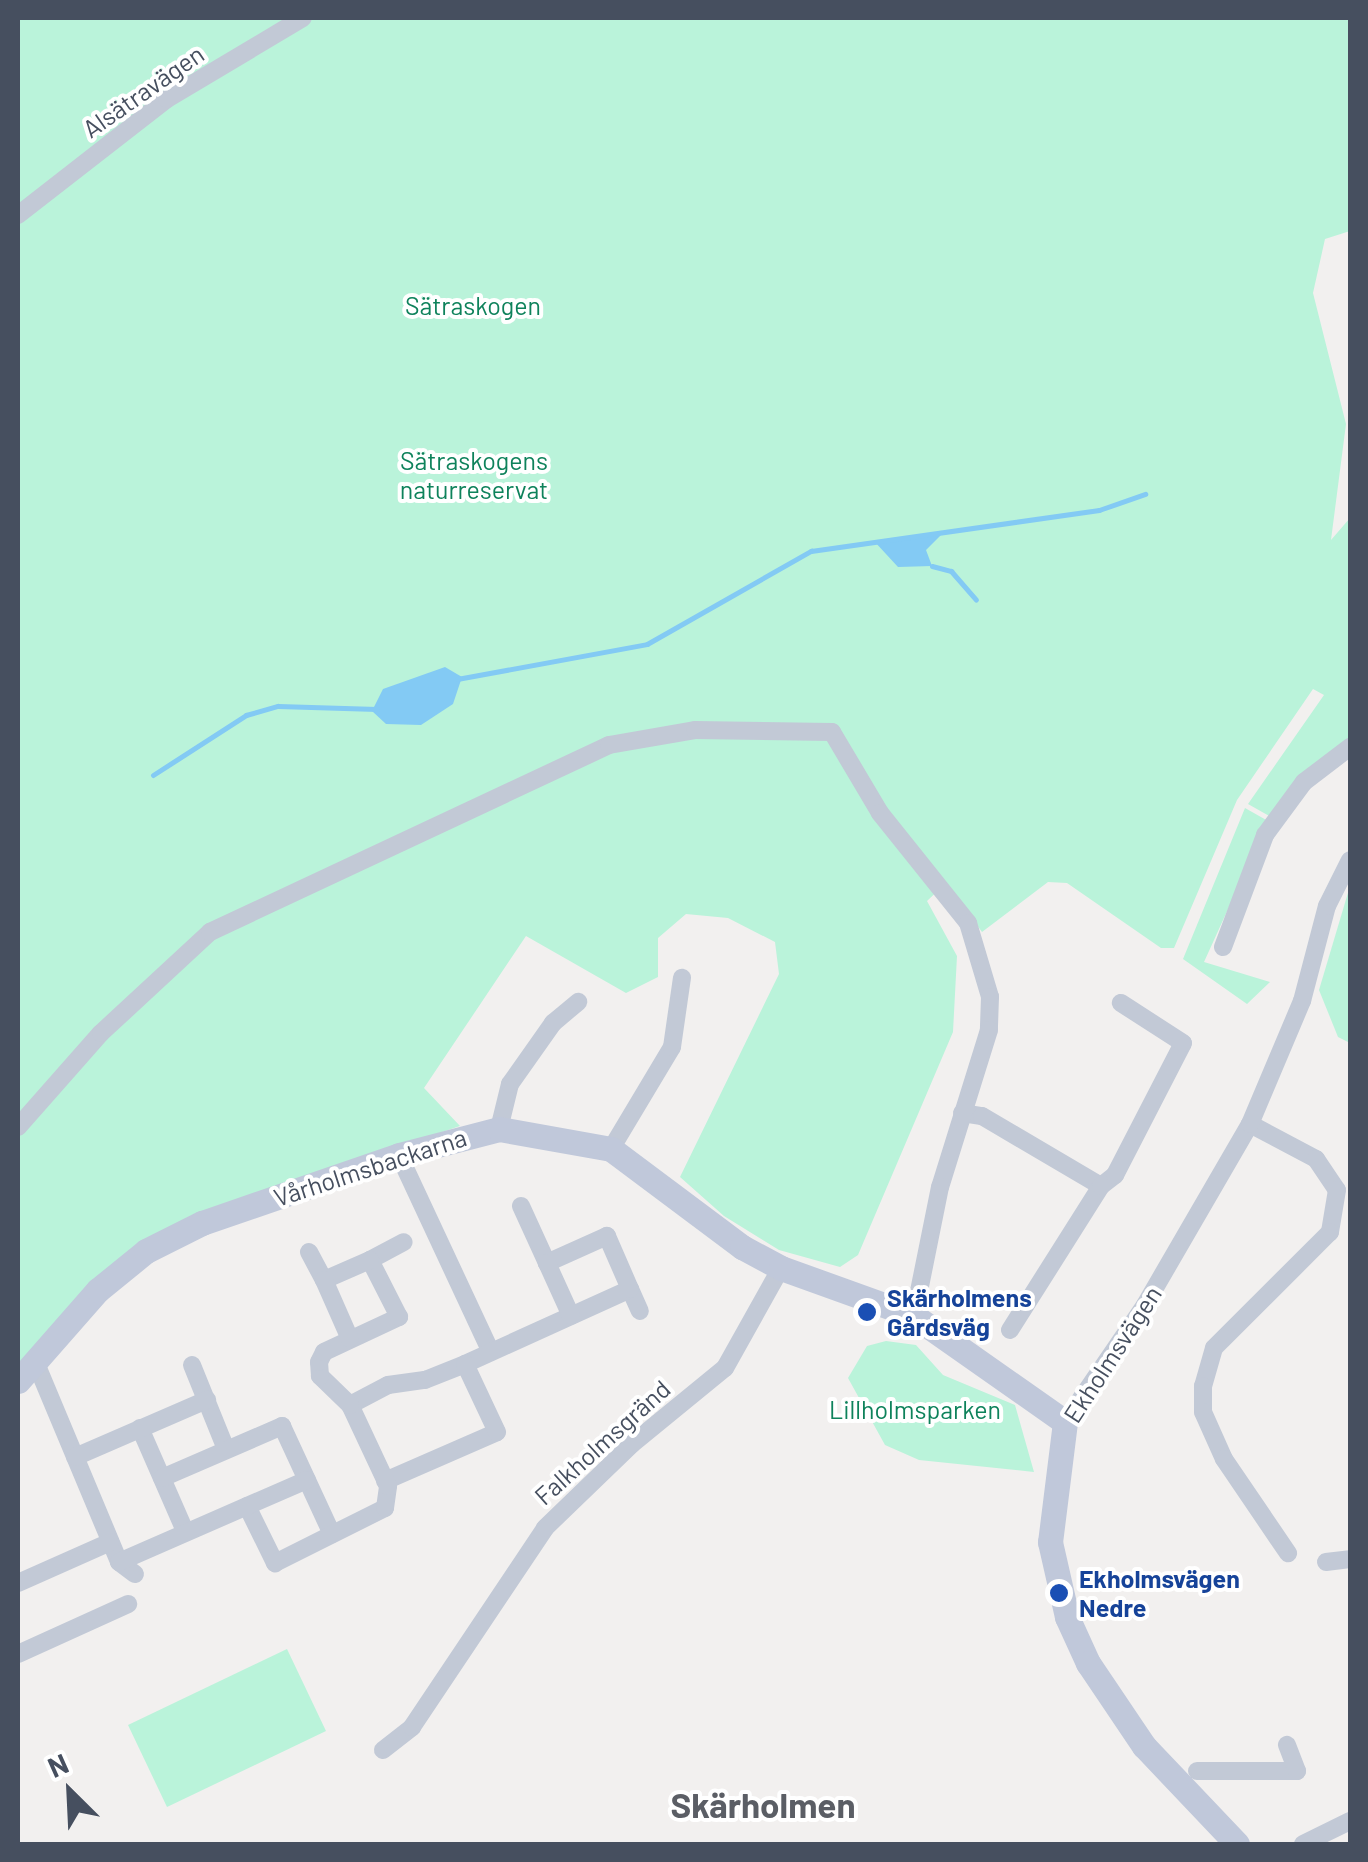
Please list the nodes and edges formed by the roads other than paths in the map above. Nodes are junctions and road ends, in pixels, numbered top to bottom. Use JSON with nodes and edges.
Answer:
{"nodes":[{"id":1,"x":303,"y":18,"type":"edge"},
{"id":2,"x":18,"y":215,"type":"edge"},
{"id":3,"x":1350,"y":747,"type":"edge"},
{"id":4,"x":1350,"y":860,"type":"edge"},
{"id":5,"x":1224,"y":947,"type":"dead end"},
{"id":6,"x":682,"y":978,"type":"dead end"},
{"id":7,"x":578,"y":1002,"type":"dead end"},
{"id":8,"x":1122,"y":1004,"type":"dead end"},
{"id":9,"x":962,"y":1113,"type":"junction"},
{"id":10,"x":1250,"y":1124,"type":"junction"},
{"id":11,"x":18,"y":1128,"type":"edge"},
{"id":12,"x":499,"y":1129,"type":"junction"},
{"id":13,"x":612,"y":1150,"type":"junction"},
{"id":14,"x":399,"y":1155,"type":"junction"},
{"id":15,"x":1101,"y":1186,"type":"junction"},
{"id":16,"x":521,"y":1206,"type":"dead end"},
{"id":17,"x":404,"y":1242,"type":"dead end"},
{"id":18,"x":309,"y":1252,"type":"dead end"},
{"id":19,"x":370,"y":1260,"type":"junction"},
{"id":20,"x":547,"y":1263,"type":"junction"},
{"id":21,"x":780,"y":1268,"type":"junction"},
{"id":22,"x":324,"y":1280,"type":"junction"},
{"id":23,"x":630,"y":1288,"type":"junction"},
{"id":24,"x":640,"y":1311,"type":"dead end"},
{"id":25,"x":571,"y":1316,"type":"junction"},
{"id":26,"x":914,"y":1316,"type":"junction"},
{"id":27,"x":1010,"y":1330,"type":"dead end"},
{"id":28,"x":350,"y":1339,"type":"junction"},
{"id":29,"x":491,"y":1352,"type":"junction"},
{"id":30,"x":35,"y":1362,"type":"junction"},
{"id":31,"x":465,"y":1364,"type":"junction"},
{"id":32,"x":192,"y":1366,"type":"dead end"},
{"id":33,"x":18,"y":1382,"type":"edge"},
{"id":34,"x":207,"y":1400,"type":"junction"},
{"id":35,"x":350,"y":1405,"type":"junction"},
{"id":36,"x":1065,"y":1422,"type":"junction"},
{"id":37,"x":140,"y":1428,"type":"junction"},
{"id":38,"x":226,"y":1450,"type":"junction"},
{"id":39,"x":75,"y":1457,"type":"junction"},
{"id":40,"x":162,"y":1478,"type":"junction"},
{"id":41,"x":307,"y":1480,"type":"junction"},
{"id":42,"x":385,"y":1481,"type":"junction"},
{"id":43,"x":247,"y":1506,"type":"junction"},
{"id":44,"x":185,"y":1531,"type":"junction"},
{"id":45,"x":332,"y":1534,"type":"junction"},
{"id":46,"x":110,"y":1542,"type":"junction"},
{"id":47,"x":1288,"y":1553,"type":"dead end"},
{"id":48,"x":1350,"y":1559,"type":"edge"},
{"id":49,"x":119,"y":1562,"type":"junction"},
{"id":50,"x":1326,"y":1562,"type":"dead end"},
{"id":51,"x":135,"y":1574,"type":"dead end"},
{"id":52,"x":18,"y":1583,"type":"edge"},
{"id":53,"x":128,"y":1604,"type":"dead end"},
{"id":54,"x":18,"y":1654,"type":"edge"},
{"id":55,"x":1287,"y":1744,"type":"dead end"},
{"id":56,"x":384,"y":1750,"type":"dead end"},
{"id":57,"x":1197,"y":1771,"type":"dead end"},
{"id":58,"x":1350,"y":1821,"type":"edge"},
{"id":59,"x":1237,"y":1844,"type":"edge"},
{"id":60,"x":1303,"y":1844,"type":"edge"}],
"edges":[{"from":1,"to":2,"type":"street","name":"Alsätravägen"},
{"from":3,"to":5,"type":"street"},
{"from":4,"to":10,"type":"street","name":"Ekholmsvägen"},
{"from":6,"to":13,"type":"street"},
{"from":7,"to":12,"type":"street"},
{"from":8,"to":15,"type":"street"},
{"from":9,"to":11,"type":"street"},
{"from":9,"to":15,"type":"street"},
{"from":9,"to":26,"type":"street"},
{"from":10,"to":36,"type":"street","name":"Ekholmsvägen"},
{"from":10,"to":47,"type":"street"},
{"from":12,"to":13,"type":"street","name":"Vårholmsbackarna"},
{"from":12,"to":14,"type":"street","name":"Vårholmsbackarna"},
{"from":13,"to":21,"type":"street","name":"Vårholmsbackarna"},
{"from":14,"to":29,"type":"street"},
{"from":14,"to":30,"type":"street","name":"Vårholmsbackarna"},
{"from":15,"to":27,"type":"street"},
{"from":16,"to":20,"type":"street"},
{"from":17,"to":19,"type":"street"},
{"from":18,"to":22,"type":"street"},
{"from":19,"to":22,"type":"street"},
{"from":19,"to":28,"type":"street"},
{"from":20,"to":23,"type":"street"},
{"from":20,"to":25,"type":"street"},
{"from":21,"to":26,"type":"street","name":"Vårholmsbackarna"},
{"from":21,"to":56,"type":"street","name":"Falkholmsgränd"},
{"from":22,"to":28,"type":"street"},
{"from":23,"to":24,"type":"street"},
{"from":23,"to":25,"type":"street"},
{"from":25,"to":29,"type":"street"},
{"from":26,"to":36,"type":"street","name":"Vårholmsbackarna"},
{"from":28,"to":35,"type":"street"},
{"from":29,"to":31,"type":"street"},
{"from":30,"to":33,"type":"street","name":"Vårholmsbackarna"},
{"from":30,"to":39,"type":"street"},
{"from":31,"to":35,"type":"street"},
{"from":31,"to":42,"type":"street"},
{"from":32,"to":34,"type":"street"},
{"from":34,"to":37,"type":"street"},
{"from":34,"to":38,"type":"street"},
{"from":35,"to":42,"type":"street"},
{"from":36,"to":59,"type":"street","name":"Ekholmsvägen"},
{"from":37,"to":39,"type":"street"},
{"from":37,"to":40,"type":"street"},
{"from":38,"to":40,"type":"street"},
{"from":38,"to":41,"type":"street"},
{"from":39,"to":46,"type":"street"},
{"from":40,"to":44,"type":"street"},
{"from":41,"to":43,"type":"street"},
{"from":41,"to":45,"type":"street"},
{"from":42,"to":45,"type":"street"},
{"from":43,"to":44,"type":"street"},
{"from":43,"to":45,"type":"street"},
{"from":44,"to":49,"type":"street"},
{"from":46,"to":49,"type":"street"},
{"from":46,"to":52,"type":"street"},
{"from":48,"to":50,"type":"street"},
{"from":49,"to":51,"type":"street"},
{"from":53,"to":54,"type":"street"},
{"from":55,"to":57,"type":"street"},
{"from":58,"to":60,"type":"street"}]}
